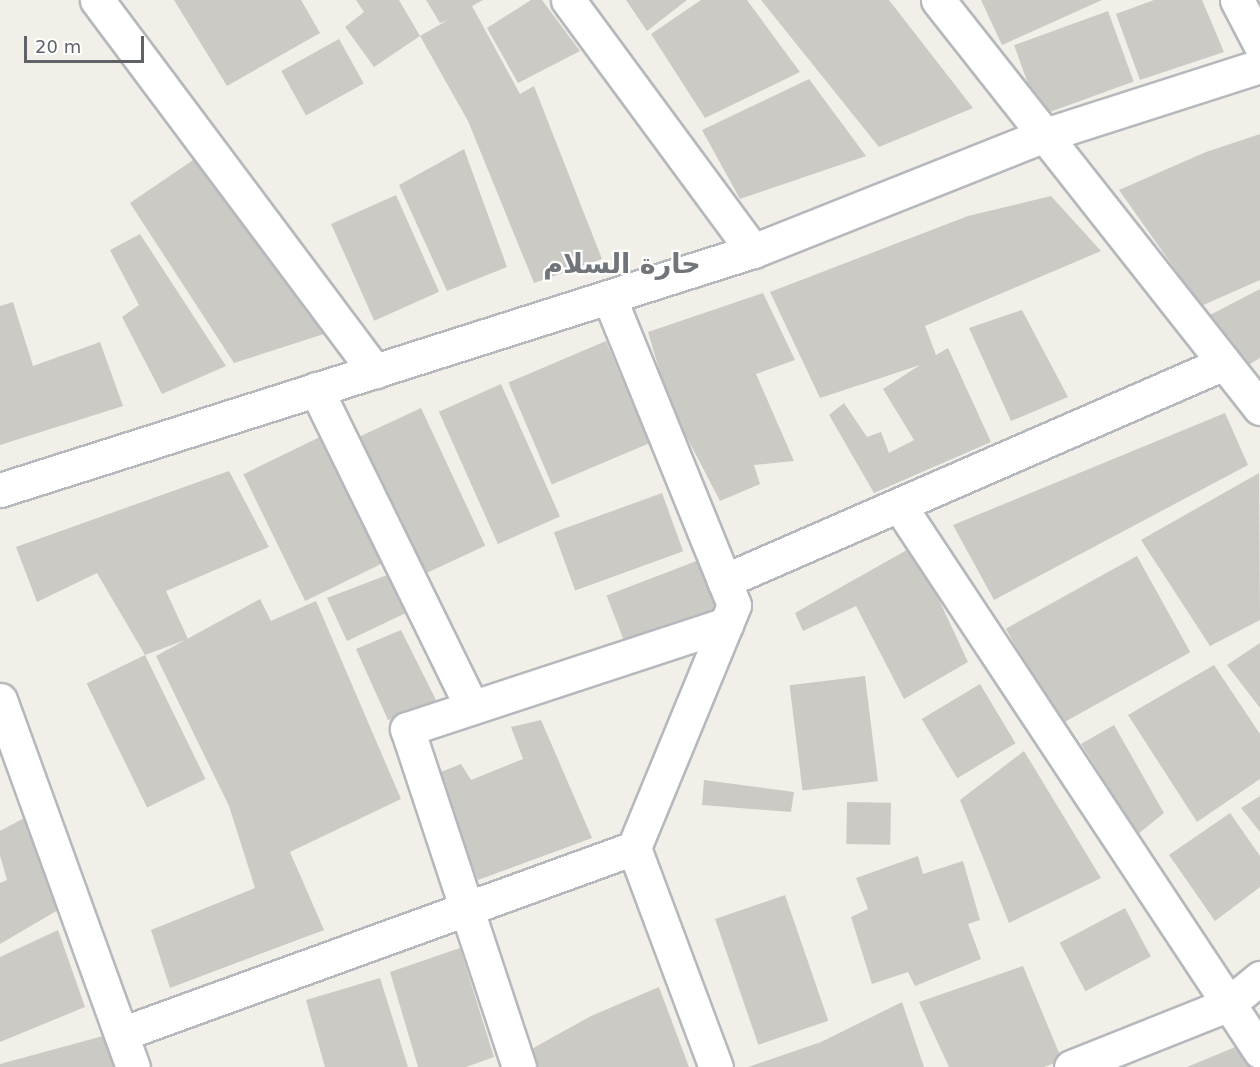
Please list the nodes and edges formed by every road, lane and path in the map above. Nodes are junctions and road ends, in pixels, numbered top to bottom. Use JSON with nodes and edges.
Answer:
{"nodes":[{"id":1,"x":97,"y":0,"type":"edge"},
{"id":2,"x":568,"y":0,"type":"edge"},
{"id":3,"x":938,"y":0,"type":"edge"},
{"id":4,"x":1237,"y":0,"type":"edge"},
{"id":5,"x":1260,"y":44,"type":"edge"},
{"id":6,"x":1260,"y":66,"type":"edge"},
{"id":7,"x":1045,"y":135,"type":"junction"},
{"id":8,"x":753,"y":251,"type":"junction"},
{"id":9,"x":609,"y":297,"type":"junction"},
{"id":10,"x":1224,"y":363,"type":"junction"},
{"id":11,"x":375,"y":371,"type":"junction"},
{"id":12,"x":316,"y":389,"type":"junction"},
{"id":13,"x":1260,"y":408,"type":"edge"},
{"id":14,"x":0,"y":490,"type":"edge"},
{"id":15,"x":898,"y":505,"type":"junction"},
{"id":16,"x":724,"y":581,"type":"junction"},
{"id":17,"x":726,"y":624,"type":"junction"},
{"id":18,"x":0,"y":700,"type":"edge"},
{"id":19,"x":472,"y":707,"type":"junction"},
{"id":20,"x":634,"y":848,"type":"junction"},
{"id":21,"x":467,"y":909,"type":"junction"},
{"id":22,"x":1260,"y":978,"type":"edge"},
{"id":23,"x":1227,"y":1005,"type":"junction"},
{"id":24,"x":122,"y":1034,"type":"junction"},
{"id":25,"x":1260,"y":1051,"type":"edge"},
{"id":26,"x":133,"y":1067,"type":"edge"},
{"id":27,"x":519,"y":1067,"type":"edge"},
{"id":28,"x":716,"y":1067,"type":"edge"},
{"id":29,"x":1071,"y":1067,"type":"edge"}],
"edges":[{"from":1,"to":11,"type":"street"},
{"from":2,"to":8,"type":"street"},
{"from":3,"to":7,"type":"street"},
{"from":4,"to":5,"type":"street"},
{"from":6,"to":7,"type":"street"},
{"from":7,"to":8,"type":"street"},
{"from":7,"to":10,"type":"street"},
{"from":8,"to":9,"type":"street"},
{"from":9,"to":11,"type":"street"},
{"from":9,"to":16,"type":"street"},
{"from":10,"to":13,"type":"street"},
{"from":10,"to":15,"type":"street"},
{"from":11,"to":12,"type":"street"},
{"from":12,"to":14,"type":"street"},
{"from":12,"to":19,"type":"street"},
{"from":15,"to":16,"type":"street"},
{"from":15,"to":23,"type":"street"},
{"from":16,"to":17,"type":"street"},
{"from":17,"to":19,"type":"street"},
{"from":17,"to":20,"type":"street"},
{"from":18,"to":24,"type":"street"},
{"from":19,"to":21,"type":"street"},
{"from":20,"to":21,"type":"street"},
{"from":20,"to":28,"type":"street"},
{"from":21,"to":24,"type":"street"},
{"from":21,"to":27,"type":"street"},
{"from":22,"to":23,"type":"street"},
{"from":23,"to":25,"type":"street"},
{"from":23,"to":29,"type":"street"},
{"from":24,"to":26,"type":"street"}]}
